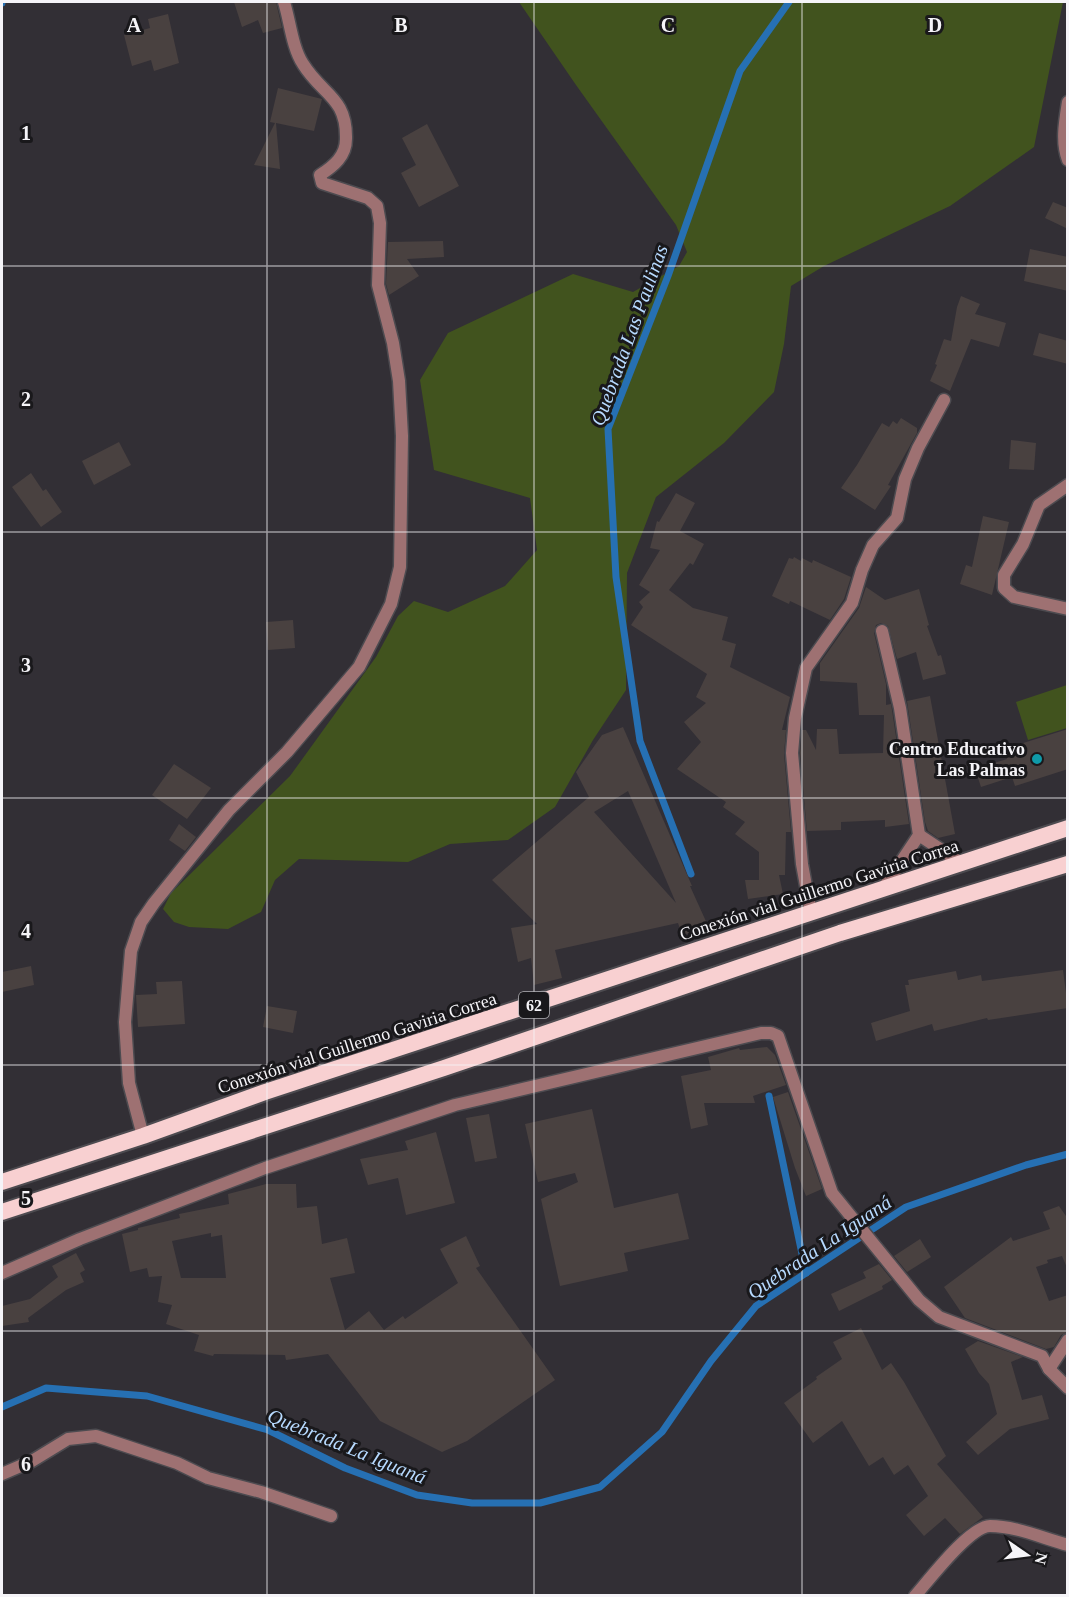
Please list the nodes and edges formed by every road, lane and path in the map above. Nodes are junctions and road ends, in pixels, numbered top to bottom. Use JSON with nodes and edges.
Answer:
{"nodes":[{"id":1,"x":284,"y":2,"type":"edge"},
{"id":2,"x":1068,"y":102,"type":"edge"},
{"id":3,"x":1068,"y":160,"type":"edge"},
{"id":4,"x":944,"y":400,"type":"dead end"},
{"id":5,"x":1068,"y":485,"type":"edge"},
{"id":6,"x":1068,"y":609,"type":"edge"},
{"id":7,"x":882,"y":631,"type":"dead end"},
{"id":8,"x":1068,"y":828,"type":"edge"},
{"id":9,"x":919,"y":835,"type":"junction"},
{"id":10,"x":961,"y":863,"type":"junction"},
{"id":11,"x":1068,"y":864,"type":"edge"},
{"id":12,"x":883,"y":889,"type":"junction"},
{"id":13,"x":811,"y":913,"type":"junction"},
{"id":14,"x":143,"y":1136,"type":"junction"},
{"id":15,"x":2,"y":1182,"type":"edge"},
{"id":16,"x":2,"y":1212,"type":"edge"},
{"id":17,"x":2,"y":1273,"type":"edge"},
{"id":18,"x":1068,"y":1340,"type":"edge"},
{"id":19,"x":1048,"y":1369,"type":"junction"},
{"id":20,"x":1068,"y":1388,"type":"edge"},
{"id":21,"x":2,"y":1474,"type":"edge"},
{"id":22,"x":331,"y":1516,"type":"dead end"},
{"id":23,"x":1068,"y":1545,"type":"edge"},
{"id":24,"x":915,"y":1596,"type":"edge"}],
"edges":[{"from":1,"to":14,"type":"street"},
{"from":2,"to":3,"type":"street"},
{"from":4,"to":13,"type":"street"},
{"from":5,"to":6,"type":"street"},
{"from":7,"to":9,"type":"street"},
{"from":8,"to":10,"type":"highway","name":"Conexión vial Guillermo Gaviria Correa","number":"62"},
{"from":9,"to":10,"type":"street"},
{"from":9,"to":12,"type":"street"},
{"from":10,"to":12,"type":"highway","name":"Conexión vial Guillermo Gaviria Correa","number":"62"},
{"from":11,"to":16,"type":"highway","number":"62"},
{"from":12,"to":13,"type":"highway","name":"Conexión vial Guillermo Gaviria Correa","number":"62"},
{"from":13,"to":14,"type":"highway","name":"Conexión vial Guillermo Gaviria Correa","number":"62"},
{"from":14,"to":15,"type":"highway","name":"Conexión vial Guillermo Gaviria Correa","number":"62"},
{"from":17,"to":19,"type":"street"},
{"from":18,"to":19,"type":"street"},
{"from":19,"to":20,"type":"street"},
{"from":21,"to":22,"type":"street"},
{"from":23,"to":24,"type":"street"}]}
